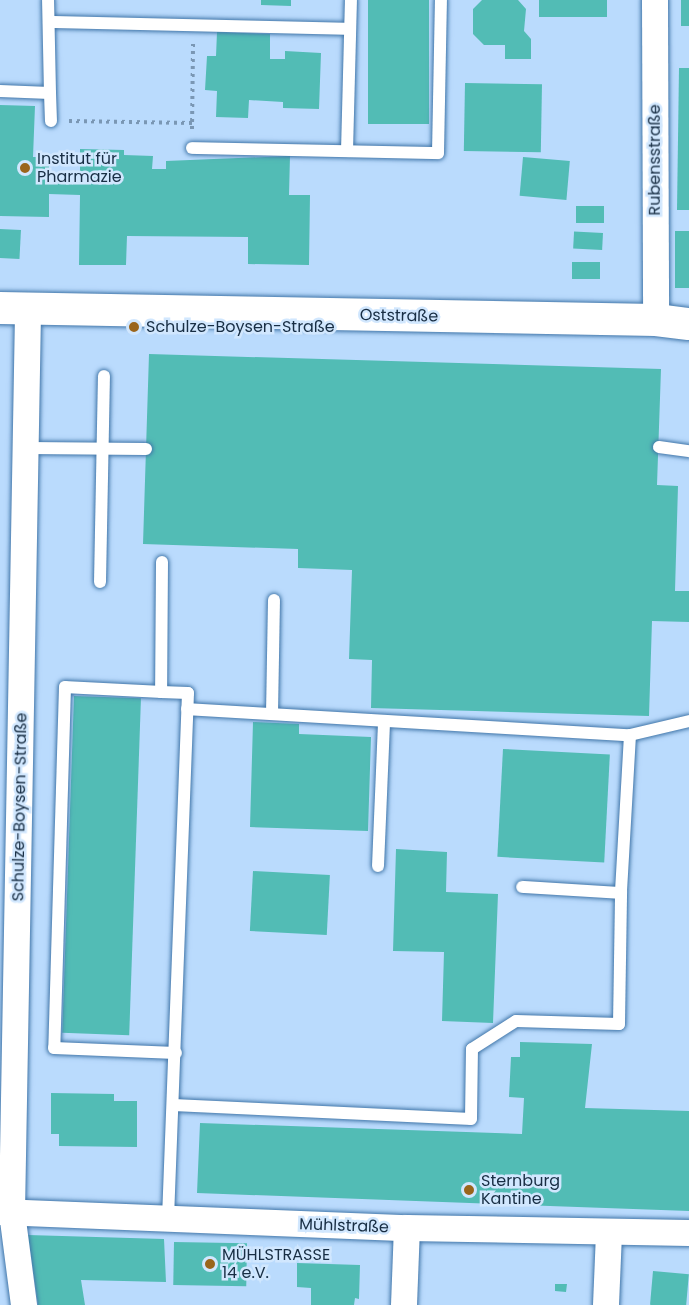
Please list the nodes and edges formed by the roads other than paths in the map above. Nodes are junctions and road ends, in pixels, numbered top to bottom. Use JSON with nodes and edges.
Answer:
{"nodes":[{"id":1,"x":48,"y":0,"type":"edge"},
{"id":2,"x":351,"y":0,"type":"edge"},
{"id":3,"x":441,"y":0,"type":"edge"},
{"id":4,"x":655,"y":0,"type":"edge"},
{"id":5,"x":49,"y":22,"type":"junction"},
{"id":6,"x":350,"y":29,"type":"junction"},
{"id":7,"x":0,"y":92,"type":"edge"},
{"id":8,"x":50,"y":93,"type":"junction"},
{"id":9,"x":51,"y":121,"type":"road end"},
{"id":10,"x":192,"y":148,"type":"road end"},
{"id":11,"x":347,"y":151,"type":"junction"},
{"id":12,"x":14,"y":308,"type":"edge"},
{"id":13,"x":656,"y":320,"type":"junction"},
{"id":14,"x":689,"y":324,"type":"edge"},
{"id":15,"x":104,"y":376,"type":"dead end"},
{"id":16,"x":658,"y":447,"type":"dead end"},
{"id":17,"x":26,"y":448,"type":"junction"},
{"id":18,"x":146,"y":449,"type":"dead end"},
{"id":19,"x":102,"y":450,"type":"junction"},
{"id":20,"x":689,"y":451,"type":"edge"},
{"id":21,"x":162,"y":562,"type":"dead end"},
{"id":22,"x":100,"y":582,"type":"dead end"},
{"id":23,"x":274,"y":600,"type":"dead end"},
{"id":24,"x":161,"y":692,"type":"junction"},
{"id":25,"x":188,"y":709,"type":"junction"},
{"id":26,"x":272,"y":714,"type":"junction"},
{"id":27,"x":384,"y":721,"type":"junction"},
{"id":28,"x":689,"y":721,"type":"edge"},
{"id":29,"x":630,"y":735,"type":"junction"},
{"id":30,"x":378,"y":866,"type":"dead end"},
{"id":31,"x":522,"y":887,"type":"dead end"},
{"id":32,"x":621,"y":893,"type":"junction"},
{"id":33,"x":176,"y":1053,"type":"junction"},
{"id":34,"x":174,"y":1105,"type":"junction"},
{"id":35,"x":6,"y":1212,"type":"edge"},
{"id":36,"x":168,"y":1219,"type":"junction"},
{"id":37,"x":407,"y":1228,"type":"junction"},
{"id":38,"x":609,"y":1233,"type":"junction"},
{"id":39,"x":689,"y":1233,"type":"edge"},
{"id":40,"x":24,"y":1305,"type":"edge"},
{"id":41,"x":404,"y":1305,"type":"edge"},
{"id":42,"x":606,"y":1305,"type":"edge"}],
"edges":[{"from":1,"to":5,"type":"lane"},
{"from":2,"to":6,"type":"lane"},
{"from":3,"to":11,"type":"lane"},
{"from":4,"to":13,"type":"street","name":"Rubensstraße"},
{"from":5,"to":6,"type":"lane"},
{"from":5,"to":8,"type":"lane"},
{"from":6,"to":11,"type":"lane"},
{"from":7,"to":8,"type":"lane"},
{"from":8,"to":9,"type":"lane"},
{"from":10,"to":11,"type":"lane"},
{"from":12,"to":13,"type":"street","name":"Oststraße"},
{"from":12,"to":17,"type":"street","name":"Schulze-Boysen-Straße"},
{"from":13,"to":14,"type":"street","name":"Oststraße"},
{"from":15,"to":19,"type":"lane"},
{"from":16,"to":20,"type":"lane"},
{"from":17,"to":19,"type":"lane"},
{"from":17,"to":35,"type":"street","name":"Schulze-Boysen-Straße"},
{"from":18,"to":19,"type":"lane"},
{"from":19,"to":22,"type":"lane"},
{"from":21,"to":24,"type":"lane"},
{"from":23,"to":26,"type":"lane"},
{"from":24,"to":25,"type":"lane"},
{"from":24,"to":33,"type":"lane"},
{"from":25,"to":26,"type":"lane"},
{"from":25,"to":33,"type":"lane"},
{"from":26,"to":27,"type":"lane"},
{"from":27,"to":29,"type":"lane"},
{"from":27,"to":30,"type":"lane"},
{"from":28,"to":29,"type":"lane"},
{"from":29,"to":32,"type":"lane"},
{"from":31,"to":32,"type":"lane"},
{"from":32,"to":34,"type":"lane"},
{"from":33,"to":34,"type":"lane"},
{"from":34,"to":36,"type":"lane"},
{"from":35,"to":36,"type":"street","name":"Mühlstraße"},
{"from":35,"to":40,"type":"street","name":"Schulze-Boysen-Straße"},
{"from":36,"to":37,"type":"street","name":"Mühlstraße"},
{"from":37,"to":38,"type":"street","name":"Mühlstraße"},
{"from":37,"to":41,"type":"street"},
{"from":38,"to":39,"type":"street","name":"Mühlstraße"},
{"from":38,"to":42,"type":"street"}]}
